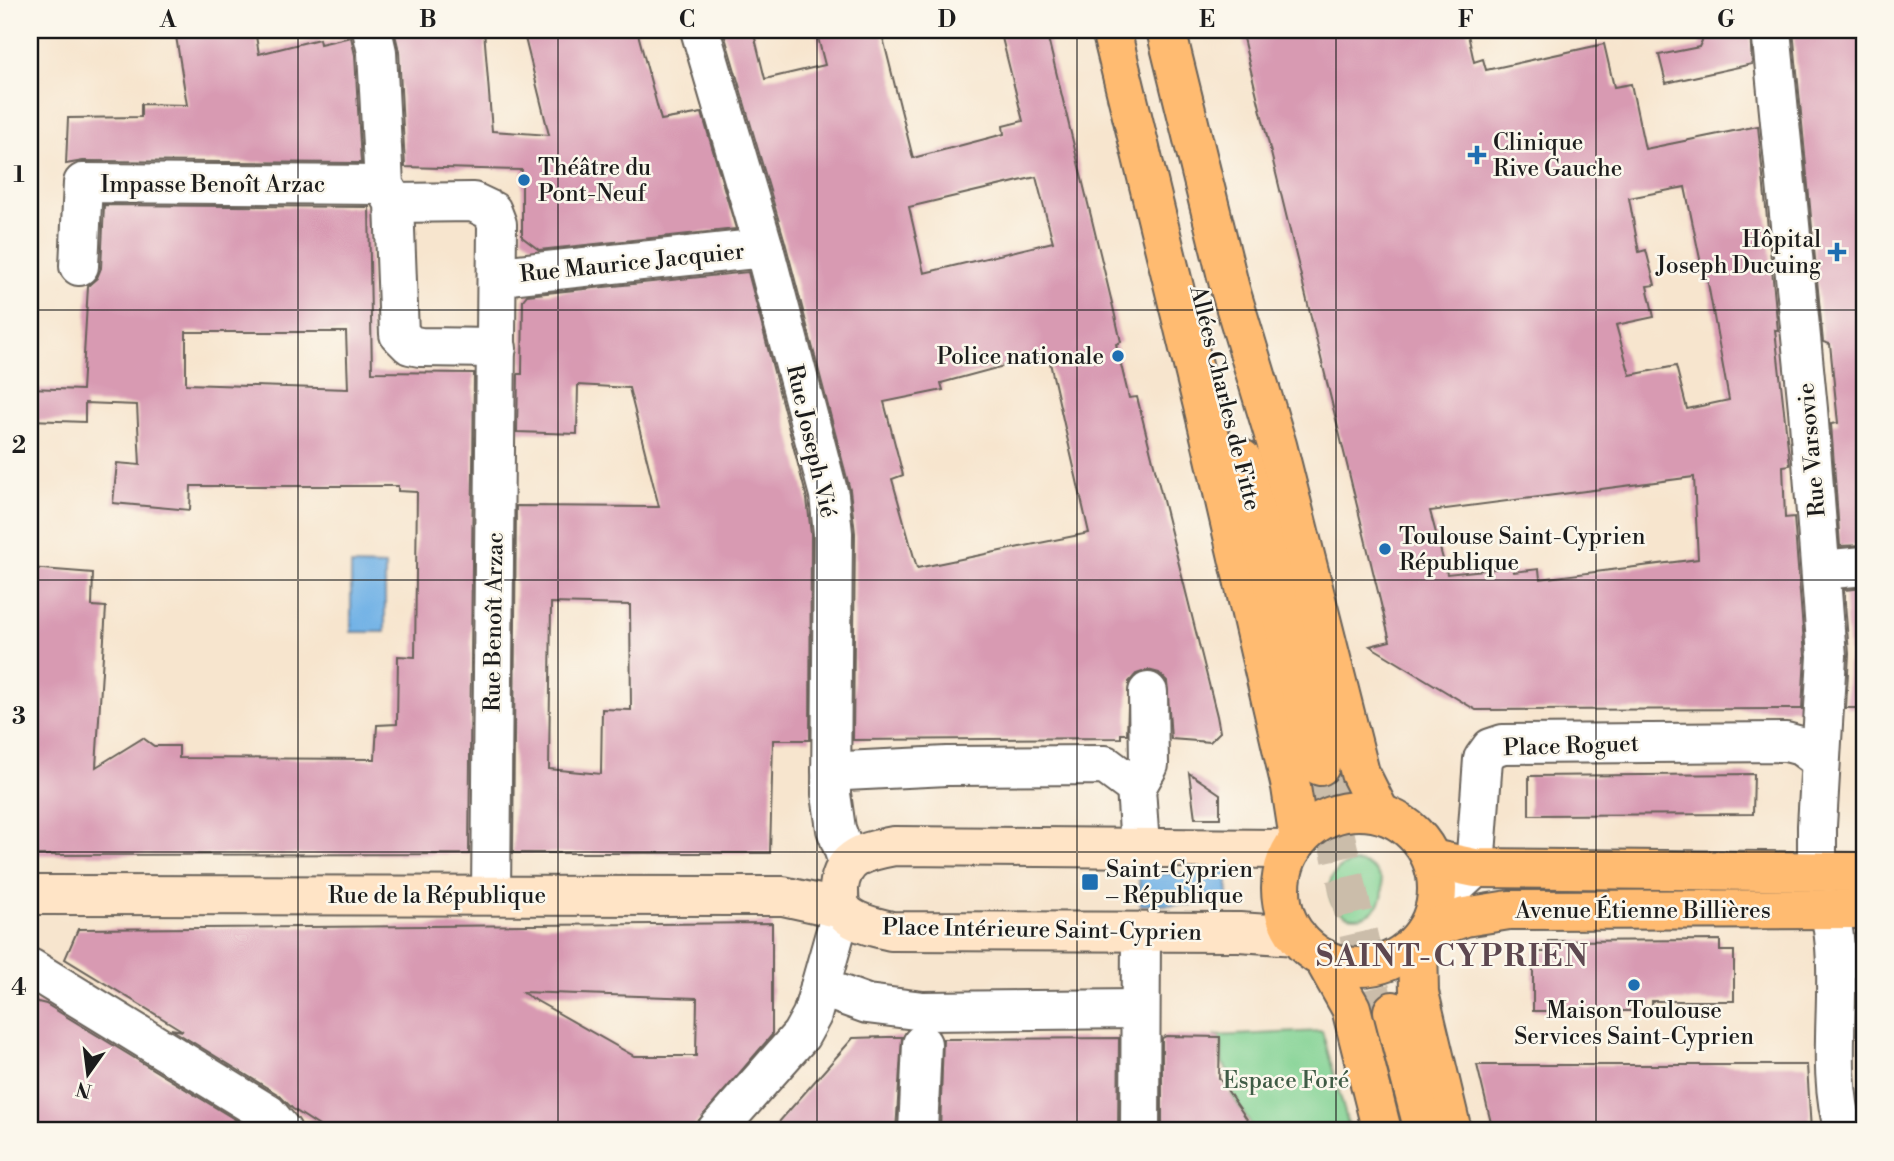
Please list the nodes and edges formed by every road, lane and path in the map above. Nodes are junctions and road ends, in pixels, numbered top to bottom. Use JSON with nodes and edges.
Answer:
{"nodes":[{"id":1,"x":372,"y":30,"type":"edge"},
{"id":2,"x":700,"y":30,"type":"edge"},
{"id":3,"x":1111,"y":30,"type":"edge"},
{"id":4,"x":1133,"y":30,"type":"edge"},
{"id":5,"x":1166,"y":30,"type":"edge"},
{"id":6,"x":1771,"y":30,"type":"edge"},
{"id":7,"x":389,"y":194,"type":"junction"},
{"id":8,"x":764,"y":248,"type":"junction"},
{"id":9,"x":79,"y":266,"type":"dead end"},
{"id":10,"x":499,"y":276,"type":"junction"},
{"id":11,"x":1230,"y":289,"type":"junction"},
{"id":12,"x":497,"y":348,"type":"junction"},
{"id":13,"x":1864,"y":566,"type":"edge"},
{"id":14,"x":1822,"y":570,"type":"junction"},
{"id":15,"x":1147,"y":692,"type":"dead end"},
{"id":16,"x":1820,"y":760,"type":"junction"},
{"id":17,"x":831,"y":769,"type":"junction"},
{"id":18,"x":1136,"y":788,"type":"junction"},
{"id":19,"x":1380,"y":813,"type":"junction"},
{"id":20,"x":1296,"y":844,"type":"junction"},
{"id":21,"x":1140,"y":846,"type":"junction"},
{"id":22,"x":1432,"y":859,"type":"junction"},
{"id":23,"x":848,"y":862,"type":"junction"},
{"id":24,"x":1475,"y":868,"type":"junction"},
{"id":25,"x":1817,"y":871,"type":"junction"},
{"id":26,"x":1864,"y":872,"type":"edge"},
{"id":27,"x":30,"y":895,"type":"edge"},
{"id":28,"x":491,"y":895,"type":"junction"},
{"id":29,"x":842,"y":909,"type":"junction"},
{"id":30,"x":1847,"y":909,"type":"edge"},
{"id":31,"x":1426,"y":925,"type":"junction"},
{"id":32,"x":1141,"y":933,"type":"junction"},
{"id":33,"x":1310,"y":947,"type":"junction"},
{"id":34,"x":30,"y":968,"type":"edge"},
{"id":35,"x":820,"y":987,"type":"junction"},
{"id":36,"x":1140,"y":1009,"type":"junction"},
{"id":37,"x":922,"y":1044,"type":"dead end"},
{"id":38,"x":282,"y":1131,"type":"edge"},
{"id":39,"x":716,"y":1131,"type":"edge"},
{"id":40,"x":918,"y":1131,"type":"edge"},
{"id":41,"x":1140,"y":1131,"type":"edge"},
{"id":42,"x":1382,"y":1131,"type":"edge"},
{"id":43,"x":1406,"y":1131,"type":"edge"},
{"id":44,"x":1424,"y":1131,"type":"edge"},
{"id":45,"x":1452,"y":1131,"type":"edge"},
{"id":46,"x":1844,"y":1131,"type":"edge"}],
"edges":[{"from":1,"to":7,"type":"street"},
{"from":2,"to":8,"type":"street","name":"Rue Joseph Vié"},
{"from":3,"to":20,"type":"main road"},
{"from":4,"to":11,"type":"main road","name":"Allées Charles de Fitte"},
{"from":5,"to":11,"type":"main road","name":"Allées Charles de Fitte"},
{"from":6,"to":14,"type":"street","name":"Rue Varsovie"},
{"from":7,"to":9,"type":"street","name":"Impasse Benoît Arzac"},
{"from":7,"to":10,"type":"street","name":"Rue Benoît Arzac"},
{"from":7,"to":12,"type":"street"},
{"from":8,"to":10,"type":"street","name":"Rue Maurice Jacquier"},
{"from":8,"to":17,"type":"street","name":"Rue Joseph Vié"},
{"from":10,"to":12,"type":"street","name":"Rue Benoît Arzac"},
{"from":11,"to":19,"type":"main road","name":"Allées Charles de Fitte"},
{"from":12,"to":28,"type":"street","name":"Rue Benoît Arzac"},
{"from":13,"to":14,"type":"street"},
{"from":14,"to":16,"type":"street","name":"Rue Varsovie"},
{"from":15,"to":18,"type":"street"},
{"from":16,"to":24,"type":"street","name":"Place Roguet"},
{"from":16,"to":25,"type":"street","name":"Rue Varsovie"},
{"from":17,"to":18,"type":"street"},
{"from":17,"to":23,"type":"street","name":"Rue Joseph Vié"},
{"from":18,"to":21,"type":"street"},
{"from":19,"to":20,"type":"main road"},
{"from":19,"to":22,"type":"main road"},
{"from":20,"to":21,"type":"street"},
{"from":20,"to":33,"type":"main road"},
{"from":21,"to":23,"type":"street"},
{"from":22,"to":24,"type":"main road","name":"Avenue Étienne Billières"},
{"from":22,"to":31,"type":"main road"},
{"from":23,"to":29,"type":"street"},
{"from":24,"to":25,"type":"main road","name":"Avenue Étienne Billières"},
{"from":24,"to":31,"type":"street"},
{"from":25,"to":26,"type":"main road","name":"Avenue Étienne Billières"},
{"from":27,"to":28,"type":"street","name":"Rue de la République"},
{"from":28,"to":29,"type":"street","name":"Rue de la République"},
{"from":29,"to":32,"type":"street","name":"Place Intérieure Saint-Cyprien"},
{"from":29,"to":35,"type":"street"},
{"from":30,"to":31,"type":"main road","name":"Avenue Étienne Billières"},
{"from":30,"to":46,"type":"street"},
{"from":31,"to":33,"type":"main road"},
{"from":31,"to":45,"type":"main road"},
{"from":32,"to":33,"type":"street","name":"Place Intérieure Saint-Cyprien"},
{"from":32,"to":36,"type":"street"},
{"from":33,"to":42,"type":"main road"},
{"from":34,"to":38,"type":"street"},
{"from":35,"to":36,"type":"street"},
{"from":35,"to":39,"type":"street"},
{"from":36,"to":41,"type":"street"},
{"from":37,"to":40,"type":"street"},
{"from":43,"to":44,"type":"main road"}]}
